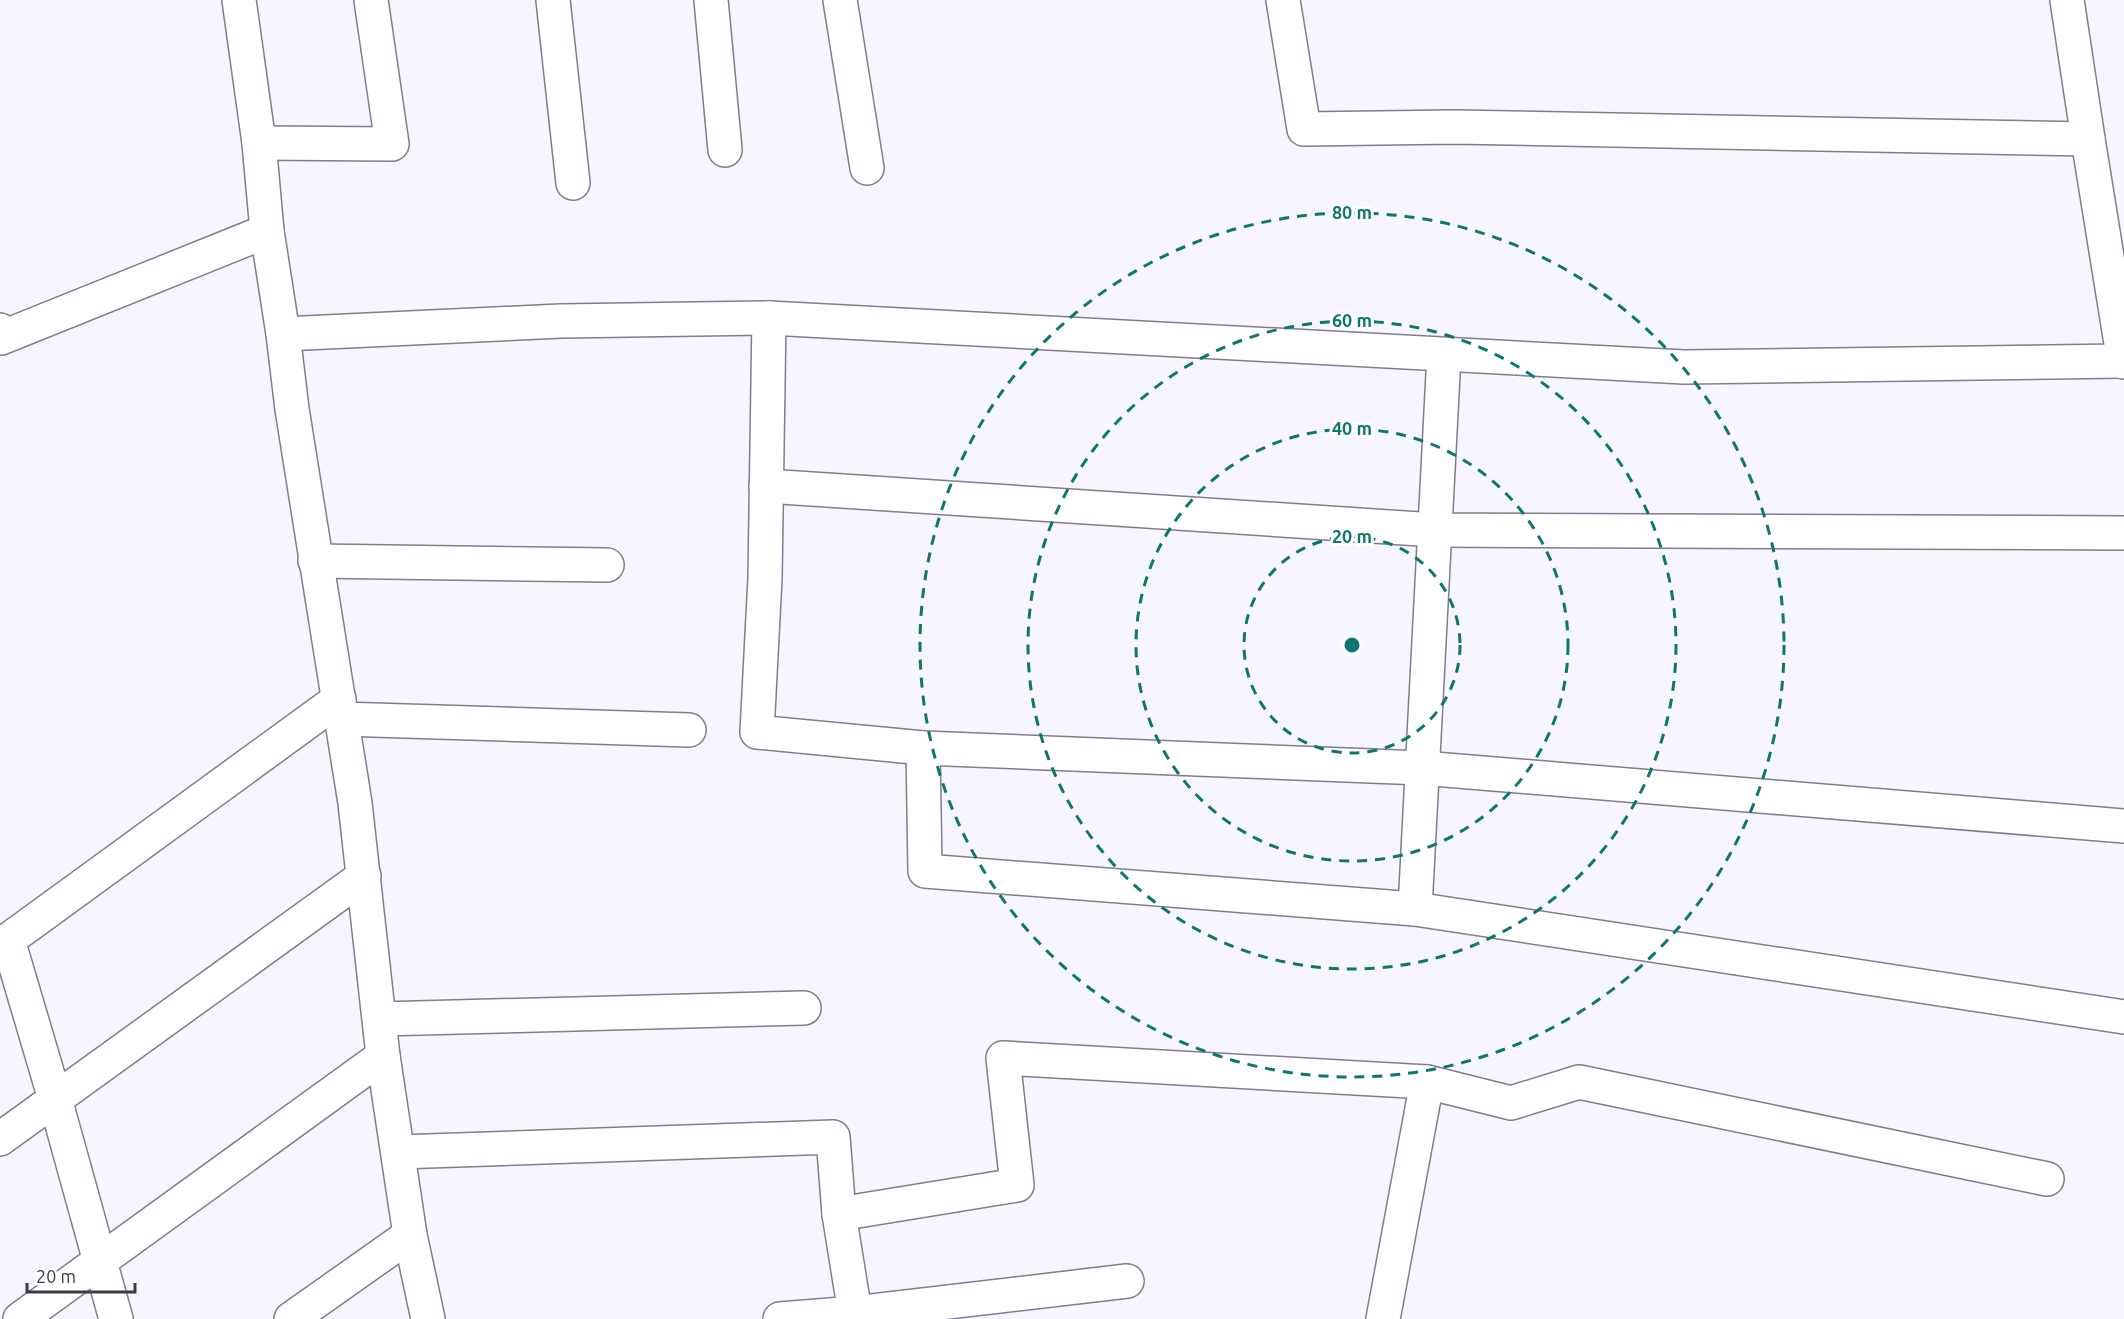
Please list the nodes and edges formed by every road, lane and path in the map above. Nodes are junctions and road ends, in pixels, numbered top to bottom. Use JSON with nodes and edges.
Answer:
{"nodes":[{"id":1,"x":238,"y":0,"type":"edge"},
{"id":2,"x":371,"y":0,"type":"edge"},
{"id":3,"x":553,"y":0,"type":"edge"},
{"id":4,"x":711,"y":0,"type":"edge"},
{"id":5,"x":840,"y":0,"type":"edge"},
{"id":6,"x":1282,"y":0,"type":"edge"},
{"id":7,"x":2067,"y":0,"type":"edge"},
{"id":8,"x":2088,"y":139,"type":"junction"},
{"id":9,"x":258,"y":143,"type":"junction"},
{"id":10,"x":725,"y":150,"type":"dead end"},
{"id":11,"x":867,"y":168,"type":"dead end"},
{"id":12,"x":573,"y":183,"type":"dead end"},
{"id":13,"x":267,"y":231,"type":"junction"},
{"id":14,"x":769,"y":318,"type":"junction"},
{"id":15,"x":0,"y":330,"type":"edge"},
{"id":16,"x":283,"y":334,"type":"junction"},
{"id":17,"x":1444,"y":355,"type":"junction"},
{"id":18,"x":2123,"y":362,"type":"edge"},
{"id":19,"x":766,"y":486,"type":"junction"},
{"id":20,"x":1435,"y":530,"type":"junction"},
{"id":21,"x":2124,"y":533,"type":"edge"},
{"id":22,"x":315,"y":561,"type":"junction"},
{"id":23,"x":607,"y":566,"type":"dead end"},
{"id":24,"x":340,"y":709,"type":"junction"},
{"id":25,"x":689,"y":730,"type":"dead end"},
{"id":26,"x":923,"y":748,"type":"junction"},
{"id":27,"x":1422,"y":768,"type":"junction"},
{"id":28,"x":2124,"y":826,"type":"edge"},
{"id":29,"x":364,"y":876,"type":"junction"},
{"id":30,"x":1415,"y":909,"type":"junction"},
{"id":31,"x":4,"y":943,"type":"edge"},
{"id":32,"x":804,"y":1008,"type":"dead end"},
{"id":33,"x":2124,"y":1017,"type":"edge"},
{"id":34,"x":380,"y":1019,"type":"junction"},
{"id":35,"x":383,"y":1056,"type":"junction"},
{"id":36,"x":1427,"y":1082,"type":"junction"},
{"id":37,"x":55,"y":1099,"type":"junction"},
{"id":38,"x":0,"y":1139,"type":"edge"},
{"id":39,"x":398,"y":1152,"type":"junction"},
{"id":40,"x":2047,"y":1179,"type":"dead end"},
{"id":41,"x":839,"y":1214,"type":"junction"},
{"id":42,"x":410,"y":1235,"type":"junction"},
{"id":43,"x":100,"y":1262,"type":"junction"},
{"id":44,"x":1128,"y":1281,"type":"dead end"},
{"id":45,"x":1004,"y":1308,"type":"edge"},
{"id":46,"x":855,"y":1313,"type":"junction"},
{"id":47,"x":20,"y":1319,"type":"edge"},
{"id":48,"x":116,"y":1319,"type":"edge"},
{"id":49,"x":291,"y":1319,"type":"edge"},
{"id":50,"x":428,"y":1319,"type":"edge"},
{"id":51,"x":780,"y":1319,"type":"edge"},
{"id":52,"x":1383,"y":1319,"type":"edge"}],
"edges":[{"from":1,"to":9,"type":"street"},
{"from":2,"to":9,"type":"street"},
{"from":3,"to":12,"type":"street"},
{"from":4,"to":10,"type":"street"},
{"from":5,"to":11,"type":"street"},
{"from":6,"to":8,"type":"street"},
{"from":7,"to":8,"type":"street"},
{"from":8,"to":18,"type":"street"},
{"from":9,"to":13,"type":"street"},
{"from":13,"to":15,"type":"street"},
{"from":13,"to":16,"type":"street"},
{"from":14,"to":16,"type":"street"},
{"from":14,"to":17,"type":"street"},
{"from":14,"to":19,"type":"street"},
{"from":16,"to":22,"type":"street"},
{"from":17,"to":18,"type":"street"},
{"from":17,"to":20,"type":"street"},
{"from":19,"to":20,"type":"street"},
{"from":19,"to":26,"type":"street"},
{"from":20,"to":21,"type":"street"},
{"from":20,"to":27,"type":"street"},
{"from":22,"to":23,"type":"street"},
{"from":22,"to":24,"type":"street"},
{"from":24,"to":25,"type":"street"},
{"from":24,"to":29,"type":"street"},
{"from":24,"to":31,"type":"street"},
{"from":26,"to":27,"type":"street"},
{"from":26,"to":30,"type":"street"},
{"from":27,"to":28,"type":"street"},
{"from":27,"to":30,"type":"street"},
{"from":29,"to":34,"type":"street"},
{"from":29,"to":37,"type":"street"},
{"from":30,"to":33,"type":"street"},
{"from":31,"to":37,"type":"street"},
{"from":32,"to":34,"type":"street"},
{"from":34,"to":35,"type":"street"},
{"from":35,"to":39,"type":"street"},
{"from":35,"to":43,"type":"street"},
{"from":36,"to":40,"type":"street"},
{"from":36,"to":41,"type":"street"},
{"from":36,"to":52,"type":"street"},
{"from":37,"to":38,"type":"street"},
{"from":37,"to":43,"type":"street"},
{"from":39,"to":41,"type":"street"},
{"from":39,"to":42,"type":"street"},
{"from":41,"to":46,"type":"street"},
{"from":42,"to":49,"type":"street"},
{"from":42,"to":50,"type":"street"},
{"from":43,"to":47,"type":"street"},
{"from":43,"to":48,"type":"street"},
{"from":44,"to":45,"type":"street"},
{"from":45,"to":46,"type":"street"},
{"from":46,"to":51,"type":"street"}]}
